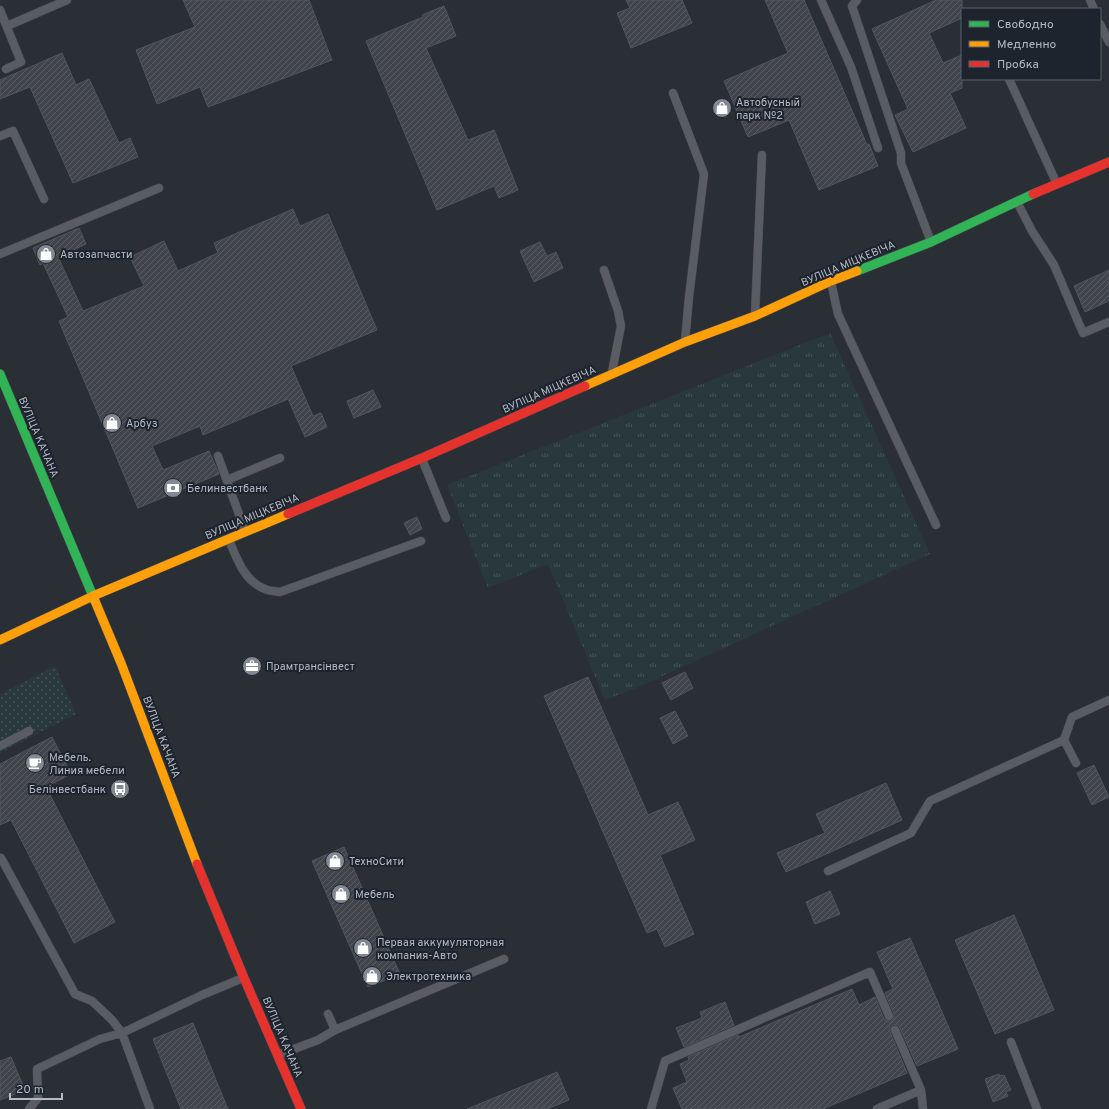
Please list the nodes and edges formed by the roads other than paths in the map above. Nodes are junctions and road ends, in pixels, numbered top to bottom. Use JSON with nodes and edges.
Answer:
{"nodes":[{"id":1,"x":67,"y":0,"type":"edge"},
{"id":2,"x":821,"y":0,"type":"edge"},
{"id":3,"x":857,"y":0,"type":"edge"},
{"id":4,"x":0,"y":10,"type":"edge"},
{"id":5,"x":7,"y":26,"type":"junction"},
{"id":6,"x":1101,"y":26,"type":"edge"},
{"id":7,"x":1109,"y":42,"type":"edge"},
{"id":8,"x":6,"y":69,"type":"dead end"},
{"id":9,"x":1009,"y":80,"type":"edge"},
{"id":10,"x":673,"y":93,"type":"dead end"},
{"id":11,"x":0,"y":136,"type":"edge"},
{"id":12,"x":878,"y":148,"type":"dead end"},
{"id":13,"x":762,"y":155,"type":"dead end"},
{"id":14,"x":1109,"y":162,"type":"edge"},
{"id":15,"x":1057,"y":183,"type":"junction"},
{"id":16,"x":159,"y":188,"type":"dead end"},
{"id":17,"x":44,"y":199,"type":"dead end"},
{"id":18,"x":1017,"y":202,"type":"junction"},
{"id":19,"x":931,"y":242,"type":"junction"},
{"id":20,"x":0,"y":254,"type":"edge"},
{"id":21,"x":604,"y":270,"type":"dead end"},
{"id":22,"x":831,"y":281,"type":"junction"},
{"id":23,"x":755,"y":316,"type":"junction"},
{"id":24,"x":1109,"y":322,"type":"edge"},
{"id":25,"x":685,"y":342,"type":"junction"},
{"id":26,"x":0,"y":374,"type":"edge"},
{"id":27,"x":612,"y":375,"type":"junction"},
{"id":28,"x":218,"y":456,"type":"dead end"},
{"id":29,"x":280,"y":458,"type":"dead end"},
{"id":30,"x":422,"y":458,"type":"junction"},
{"id":31,"x":227,"y":480,"type":"junction"},
{"id":32,"x":446,"y":518,"type":"dead end"},
{"id":33,"x":936,"y":525,"type":"dead end"},
{"id":34,"x":245,"y":532,"type":"junction"},
{"id":35,"x":229,"y":539,"type":"junction"},
{"id":36,"x":421,"y":541,"type":"dead end"},
{"id":37,"x":93,"y":596,"type":"junction"},
{"id":38,"x":0,"y":640,"type":"edge"},
{"id":39,"x":1109,"y":700,"type":"edge"},
{"id":40,"x":29,"y":731,"type":"dead end"},
{"id":41,"x":1064,"y":740,"type":"junction"},
{"id":42,"x":0,"y":746,"type":"edge"},
{"id":43,"x":1076,"y":762,"type":"dead end"},
{"id":44,"x":0,"y":859,"type":"edge"},
{"id":45,"x":828,"y":871,"type":"dead end"},
{"id":46,"x":504,"y":959,"type":"dead end"},
{"id":47,"x":244,"y":978,"type":"junction"},
{"id":48,"x":328,"y":1014,"type":"dead end"},
{"id":49,"x":889,"y":1016,"type":"dead end"},
{"id":50,"x":335,"y":1030,"type":"junction"},
{"id":51,"x":895,"y":1030,"type":"dead end"},
{"id":52,"x":122,"y":1033,"type":"junction"},
{"id":53,"x":1011,"y":1042,"type":"dead end"},
{"id":54,"x":277,"y":1055,"type":"junction"},
{"id":55,"x":921,"y":1090,"type":"junction"},
{"id":56,"x":29,"y":1109,"type":"edge"},
{"id":57,"x":150,"y":1109,"type":"edge"},
{"id":58,"x":301,"y":1109,"type":"edge"},
{"id":59,"x":651,"y":1109,"type":"edge"},
{"id":60,"x":877,"y":1109,"type":"edge"},
{"id":61,"x":923,"y":1109,"type":"edge"},
{"id":62,"x":1037,"y":1109,"type":"edge"}],
"edges":[{"from":1,"to":5,"type":"lane"},
{"from":2,"to":12,"type":"lane"},
{"from":3,"to":19,"type":"lane"},
{"from":4,"to":5,"type":"lane"},
{"from":5,"to":8,"type":"lane"},
{"from":6,"to":7,"type":"lane"},
{"from":9,"to":15,"type":"lane"},
{"from":10,"to":25,"type":"lane"},
{"from":11,"to":17,"type":"lane"},
{"from":13,"to":23,"type":"lane"},
{"from":14,"to":15,"type":"street","name":"ВУЛІЦА МІЦКЕВІЧА"},
{"from":15,"to":18,"type":"street","name":"ВУЛІЦА МІЦКЕВІЧА"},
{"from":16,"to":20,"type":"lane"},
{"from":18,"to":19,"type":"street","name":"ВУЛІЦА МІЦКЕВІЧА"},
{"from":18,"to":24,"type":"lane"},
{"from":19,"to":22,"type":"street","name":"ВУЛІЦА МІЦКЕВІЧА"},
{"from":21,"to":27,"type":"lane"},
{"from":22,"to":23,"type":"street","name":"ВУЛІЦА МІЦКЕВІЧА"},
{"from":22,"to":33,"type":"lane"},
{"from":23,"to":25,"type":"street","name":"ВУЛІЦА МІЦКЕВІЧА"},
{"from":25,"to":27,"type":"street","name":"ВУЛІЦА МІЦКЕВІЧА"},
{"from":26,"to":37,"type":"street","name":"ВУЛІЦА КАЧАНА"},
{"from":27,"to":30,"type":"street","name":"ВУЛІЦА МІЦКЕВІЧА"},
{"from":28,"to":31,"type":"lane"},
{"from":29,"to":31,"type":"lane"},
{"from":30,"to":32,"type":"lane"},
{"from":30,"to":34,"type":"street","name":"ВУЛІЦА МІЦКЕВІЧА"},
{"from":31,"to":34,"type":"lane"},
{"from":34,"to":35,"type":"street","name":"ВУЛІЦА МІЦКЕВІЧА"},
{"from":35,"to":36,"type":"lane"},
{"from":35,"to":37,"type":"street","name":"ВУЛІЦА МІЦКЕВІЧА"},
{"from":37,"to":38,"type":"street","name":"ВУЛІЦА МІЦКЕВІЧА"},
{"from":37,"to":47,"type":"street","name":"ВУЛІЦА КАЧАНА"},
{"from":39,"to":41,"type":"lane"},
{"from":40,"to":42,"type":"lane"},
{"from":41,"to":43,"type":"lane"},
{"from":41,"to":45,"type":"lane"},
{"from":44,"to":52,"type":"lane"},
{"from":46,"to":50,"type":"lane"},
{"from":47,"to":52,"type":"lane"},
{"from":47,"to":54,"type":"street","name":"ВУЛІЦА КАЧАНА"},
{"from":48,"to":50,"type":"lane"},
{"from":49,"to":59,"type":"lane"},
{"from":50,"to":54,"type":"lane"},
{"from":51,"to":55,"type":"lane"},
{"from":52,"to":56,"type":"lane"},
{"from":52,"to":57,"type":"lane"},
{"from":53,"to":62,"type":"lane"},
{"from":54,"to":58,"type":"street","name":"ВУЛІЦА КАЧАНА"},
{"from":55,"to":60,"type":"lane"},
{"from":55,"to":61,"type":"lane"}]}
